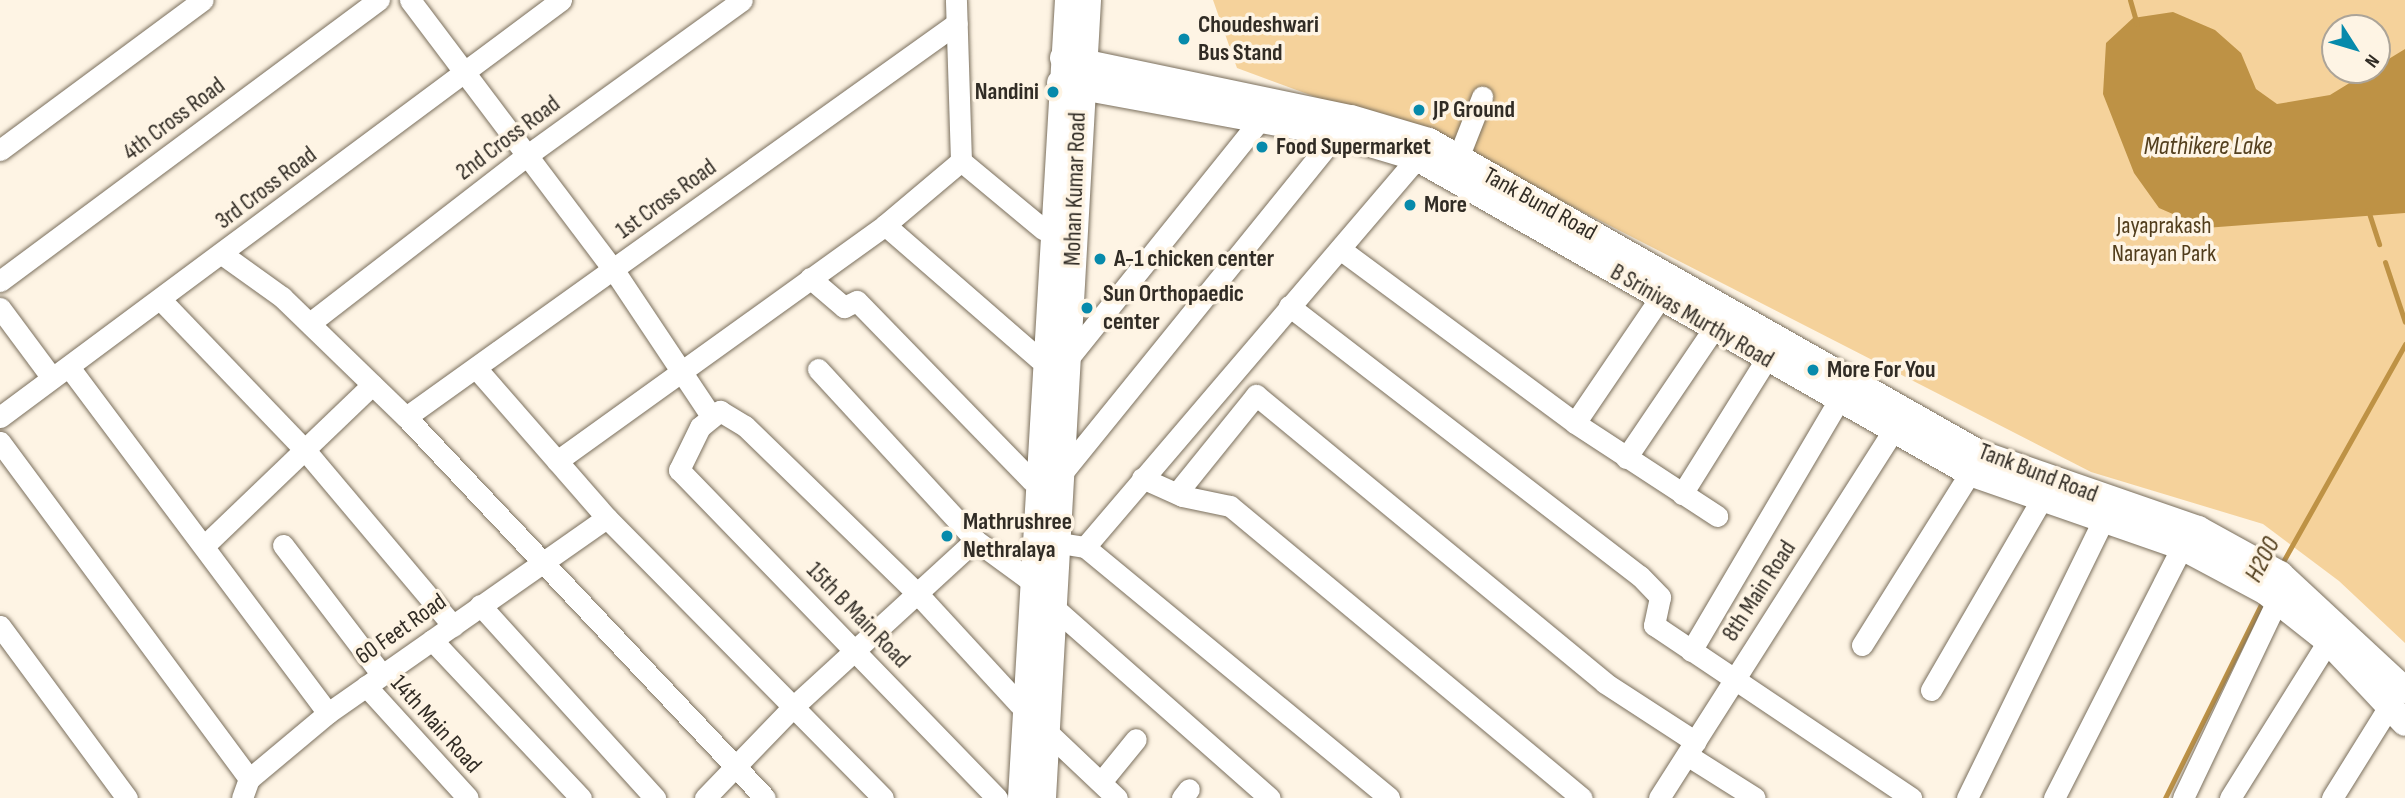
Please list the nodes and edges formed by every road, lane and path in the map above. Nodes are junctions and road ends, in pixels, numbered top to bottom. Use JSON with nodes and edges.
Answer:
{"nodes":[{"id":1,"x":203,"y":0,"type":"edge"},
{"id":2,"x":379,"y":0,"type":"edge"},
{"id":3,"x":410,"y":0,"type":"edge"},
{"id":4,"x":561,"y":0,"type":"edge"},
{"id":5,"x":742,"y":0,"type":"edge"},
{"id":6,"x":956,"y":0,"type":"edge"},
{"id":7,"x":1055,"y":0,"type":"edge"},
{"id":8,"x":1068,"y":0,"type":"edge"},
{"id":9,"x":1088,"y":0,"type":"edge"},
{"id":10,"x":957,"y":23,"type":"junction"},
{"id":11,"x":1065,"y":71,"type":"junction"},
{"id":12,"x":466,"y":72,"type":"junction"},
{"id":13,"x":1119,"y":93,"type":"junction"},
{"id":14,"x":1482,"y":97,"type":"dead end"},
{"id":15,"x":1259,"y":121,"type":"junction"},
{"id":16,"x":1077,"y":125,"type":"junction"},
{"id":17,"x":1337,"y":134,"type":"junction"},
{"id":18,"x":0,"y":150,"type":"edge"},
{"id":19,"x":526,"y":156,"type":"junction"},
{"id":20,"x":1417,"y":158,"type":"junction"},
{"id":21,"x":1458,"y":158,"type":"junction"},
{"id":22,"x":961,"y":161,"type":"junction"},
{"id":23,"x":885,"y":225,"type":"junction"},
{"id":24,"x":1043,"y":229,"type":"junction"},
{"id":25,"x":1340,"y":249,"type":"junction"},
{"id":26,"x":222,"y":254,"type":"junction"},
{"id":27,"x":613,"y":269,"type":"junction"},
{"id":28,"x":810,"y":278,"type":"junction"},
{"id":29,"x":0,"y":281,"type":"edge"},
{"id":30,"x":1660,"y":298,"type":"junction"},
{"id":31,"x":162,"y":302,"type":"junction"},
{"id":32,"x":1289,"y":306,"type":"junction"},
{"id":33,"x":0,"y":308,"type":"edge"},
{"id":34,"x":310,"y":323,"type":"junction"},
{"id":35,"x":1714,"y":328,"type":"junction"},
{"id":36,"x":1767,"y":358,"type":"junction"},
{"id":37,"x":1039,"y":359,"type":"junction"},
{"id":38,"x":1067,"y":360,"type":"junction"},
{"id":39,"x":476,"y":368,"type":"junction"},
{"id":40,"x":682,"y":369,"type":"junction"},
{"id":41,"x":818,"y":369,"type":"dead end"},
{"id":42,"x":61,"y":372,"type":"junction"},
{"id":43,"x":372,"y":385,"type":"junction"},
{"id":44,"x":1839,"y":400,"type":"junction"},
{"id":45,"x":711,"y":416,"type":"junction"},
{"id":46,"x":0,"y":417,"type":"edge"},
{"id":47,"x":406,"y":417,"type":"junction"},
{"id":48,"x":1575,"y":423,"type":"junction"},
{"id":49,"x":1898,"y":423,"type":"junction"},
{"id":50,"x":0,"y":442,"type":"edge"},
{"id":51,"x":305,"y":450,"type":"junction"},
{"id":52,"x":1626,"y":458,"type":"junction"},
{"id":53,"x":557,"y":461,"type":"junction"},
{"id":54,"x":1063,"y":472,"type":"junction"},
{"id":55,"x":1970,"y":473,"type":"junction"},
{"id":56,"x":1142,"y":478,"type":"junction"},
{"id":57,"x":1032,"y":481,"type":"junction"},
{"id":58,"x":1177,"y":493,"type":"junction"},
{"id":59,"x":1682,"y":494,"type":"junction"},
{"id":60,"x":2041,"y":500,"type":"junction"},
{"id":61,"x":1717,"y":516,"type":"dead end"},
{"id":62,"x":607,"y":518,"type":"junction"},
{"id":63,"x":2102,"y":520,"type":"junction"},
{"id":64,"x":975,"y":540,"type":"junction"},
{"id":65,"x":1041,"y":540,"type":"junction"},
{"id":66,"x":283,"y":545,"type":"dead end"},
{"id":67,"x":204,"y":546,"type":"junction"},
{"id":68,"x":1085,"y":547,"type":"junction"},
{"id":69,"x":2182,"y":547,"type":"junction"},
{"id":70,"x":541,"y":563,"type":"junction"},
{"id":71,"x":1042,"y":586,"type":"junction"},
{"id":72,"x":2273,"y":586,"type":"junction"},
{"id":73,"x":917,"y":593,"type":"junction"},
{"id":74,"x":480,"y":605,"type":"junction"},
{"id":75,"x":453,"y":625,"type":"junction"},
{"id":76,"x":0,"y":626,"type":"edge"},
{"id":77,"x":432,"y":640,"type":"junction"},
{"id":78,"x":2328,"y":641,"type":"junction"},
{"id":79,"x":1862,"y":645,"type":"dead end"},
{"id":80,"x":856,"y":649,"type":"junction"},
{"id":81,"x":1691,"y":651,"type":"junction"},
{"id":82,"x":374,"y":680,"type":"junction"},
{"id":83,"x":1734,"y":680,"type":"junction"},
{"id":84,"x":1931,"y":690,"type":"dead end"},
{"id":85,"x":1020,"y":704,"type":"junction"},
{"id":86,"x":2400,"y":706,"type":"edge"},
{"id":87,"x":793,"y":707,"type":"junction"},
{"id":88,"x":328,"y":713,"type":"junction"},
{"id":89,"x":1045,"y":730,"type":"junction"},
{"id":90,"x":1136,"y":739,"type":"dead end"},
{"id":91,"x":1691,"y":748,"type":"junction"},
{"id":92,"x":736,"y":767,"type":"junction"},
{"id":93,"x":1101,"y":782,"type":"junction"},
{"id":94,"x":246,"y":788,"type":"edge"},
{"id":95,"x":1378,"y":794,"type":"edge"},
{"id":96,"x":465,"y":797,"type":"edge"},
{"id":97,"x":127,"y":798,"type":"edge"},
{"id":98,"x":581,"y":798,"type":"edge"},
{"id":99,"x":656,"y":798,"type":"edge"},
{"id":100,"x":705,"y":798,"type":"edge"},
{"id":101,"x":765,"y":798,"type":"edge"},
{"id":102,"x":883,"y":798,"type":"edge"},
{"id":103,"x":997,"y":798,"type":"edge"},
{"id":104,"x":1014,"y":798,"type":"edge"},
{"id":105,"x":1021,"y":798,"type":"edge"},
{"id":106,"x":1043,"y":798,"type":"edge"},
{"id":107,"x":1117,"y":798,"type":"edge"},
{"id":108,"x":1270,"y":798,"type":"edge"},
{"id":109,"x":1583,"y":798,"type":"edge"},
{"id":110,"x":1659,"y":798,"type":"edge"},
{"id":111,"x":1755,"y":798,"type":"edge"},
{"id":112,"x":1912,"y":798,"type":"edge"},
{"id":113,"x":1967,"y":798,"type":"edge"},
{"id":114,"x":2054,"y":798,"type":"edge"},
{"id":115,"x":2183,"y":798,"type":"edge"},
{"id":116,"x":2230,"y":798,"type":"edge"},
{"id":117,"x":2332,"y":798,"type":"edge"}],
"edges":[{"from":1,"to":18,"type":"street"},
{"from":2,"to":29,"type":"street","name":"4th Cross Road"},
{"from":3,"to":12,"type":"street"},
{"from":4,"to":12,"type":"street","name":"3rd Cross Road"},
{"from":5,"to":19,"type":"street","name":"2nd Cross Road"},
{"from":6,"to":10,"type":"street"},
{"from":7,"to":11,"type":"street"},
{"from":8,"to":11,"type":"street"},
{"from":9,"to":11,"type":"street","name":"Mohan Kumar Road"},
{"from":10,"to":22,"type":"street"},
{"from":10,"to":27,"type":"street","name":"1st Cross Road"},
{"from":11,"to":13,"type":"street","name":"B Srinivas Murthy Road"},
{"from":11,"to":16,"type":"street","name":"Mohan Kumar Road"},
{"from":11,"to":21,"type":"street","name":"Tank Bund Road"},
{"from":11,"to":24,"type":"street"},
{"from":11,"to":65,"type":"street"},
{"from":12,"to":19,"type":"street"},
{"from":12,"to":26,"type":"street","name":"3rd Cross Road"},
{"from":13,"to":15,"type":"street","name":"B Srinivas Murthy Road"},
{"from":13,"to":16,"type":"street"},
{"from":14,"to":21,"type":"street"},
{"from":15,"to":17,"type":"street","name":"B Srinivas Murthy Road"},
{"from":15,"to":38,"type":"street"},
{"from":16,"to":38,"type":"street","name":"Mohan Kumar Road"},
{"from":17,"to":20,"type":"street","name":"B Srinivas Murthy Road"},
{"from":17,"to":54,"type":"street"},
{"from":19,"to":27,"type":"street"},
{"from":19,"to":34,"type":"street","name":"2nd Cross Road"},
{"from":20,"to":25,"type":"street"},
{"from":20,"to":30,"type":"street","name":"B Srinivas Murthy Road"},
{"from":21,"to":49,"type":"street","name":"Tank Bund Road"},
{"from":22,"to":23,"type":"street"},
{"from":22,"to":24,"type":"street"},
{"from":23,"to":28,"type":"street"},
{"from":23,"to":37,"type":"street"},
{"from":24,"to":37,"type":"street"},
{"from":25,"to":32,"type":"street"},
{"from":25,"to":48,"type":"street"},
{"from":26,"to":31,"type":"street","name":"3rd Cross Road"},
{"from":26,"to":34,"type":"street"},
{"from":27,"to":39,"type":"street","name":"1st Cross Road"},
{"from":27,"to":40,"type":"street"},
{"from":28,"to":40,"type":"street"},
{"from":28,"to":57,"type":"street"},
{"from":30,"to":35,"type":"street","name":"B Srinivas Murthy Road"},
{"from":30,"to":48,"type":"street"},
{"from":31,"to":42,"type":"street","name":"3rd Cross Road"},
{"from":31,"to":51,"type":"street"},
{"from":32,"to":56,"type":"street"},
{"from":32,"to":81,"type":"street"},
{"from":33,"to":42,"type":"street"},
{"from":34,"to":43,"type":"street"},
{"from":35,"to":36,"type":"street","name":"B Srinivas Murthy Road"},
{"from":35,"to":52,"type":"street"},
{"from":36,"to":44,"type":"street","name":"B Srinivas Murthy Road"},
{"from":36,"to":59,"type":"street"},
{"from":37,"to":57,"type":"street"},
{"from":38,"to":54,"type":"street","name":"Mohan Kumar Road"},
{"from":39,"to":47,"type":"street","name":"1st Cross Road"},
{"from":39,"to":53,"type":"street"},
{"from":40,"to":45,"type":"street"},
{"from":40,"to":53,"type":"street"},
{"from":41,"to":64,"type":"street"},
{"from":42,"to":46,"type":"street","name":"3rd Cross Road"},
{"from":42,"to":67,"type":"street"},
{"from":43,"to":47,"type":"street"},
{"from":43,"to":51,"type":"street"},
{"from":44,"to":49,"type":"street","name":"B Srinivas Murthy Road"},
{"from":44,"to":81,"type":"street"},
{"from":45,"to":73,"type":"street"},
{"from":45,"to":80,"type":"street","name":"15th B Main Road"},
{"from":47,"to":70,"type":"street"},
{"from":48,"to":52,"type":"street"},
{"from":49,"to":55,"type":"street","name":"B Srinivas Murthy Road"},
{"from":49,"to":72,"type":"street","name":"Tank Bund Road"},
{"from":49,"to":83,"type":"street","name":"8th Main Road"},
{"from":50,"to":94,"type":"street"},
{"from":51,"to":67,"type":"street"},
{"from":51,"to":75,"type":"street"},
{"from":52,"to":59,"type":"street"},
{"from":53,"to":62,"type":"street"},
{"from":54,"to":65,"type":"street","name":"Mohan Kumar Road"},
{"from":55,"to":60,"type":"street","name":"B Srinivas Murthy Road"},
{"from":55,"to":79,"type":"street"},
{"from":56,"to":58,"type":"street"},
{"from":56,"to":68,"type":"street"},
{"from":57,"to":65,"type":"street"},
{"from":58,"to":91,"type":"street"},
{"from":58,"to":109,"type":"street"},
{"from":59,"to":61,"type":"street"},
{"from":60,"to":63,"type":"street","name":"B Srinivas Murthy Road"},
{"from":60,"to":84,"type":"street"},
{"from":62,"to":70,"type":"street","name":"60 Feet Road"},
{"from":62,"to":87,"type":"street"},
{"from":63,"to":69,"type":"street","name":"B Srinivas Murthy Road"},
{"from":63,"to":113,"type":"street"},
{"from":64,"to":71,"type":"street"},
{"from":64,"to":73,"type":"street"},
{"from":65,"to":68,"type":"street"},
{"from":65,"to":71,"type":"street","name":"Mohan Kumar Road"},
{"from":66,"to":82,"type":"street","name":"14th Main Road"},
{"from":67,"to":88,"type":"street"},
{"from":68,"to":95,"type":"street"},
{"from":69,"to":72,"type":"street","name":"B Srinivas Murthy Road"},
{"from":69,"to":114,"type":"street"},
{"from":70,"to":74,"type":"street","name":"60 Feet Road"},
{"from":70,"to":92,"type":"street"},
{"from":71,"to":85,"type":"street"},
{"from":71,"to":89,"type":"street","name":"Mohan Kumar Road"},
{"from":71,"to":105,"type":"street"},
{"from":71,"to":108,"type":"street"},
{"from":72,"to":78,"type":"street","name":"B Srinivas Murthy Road"},
{"from":72,"to":86,"type":"street","name":"Tank Bund Road"},
{"from":72,"to":115,"type":"street"},
{"from":73,"to":80,"type":"street"},
{"from":73,"to":85,"type":"street"},
{"from":74,"to":75,"type":"street","name":"60 Feet Road"},
{"from":74,"to":99,"type":"street"},
{"from":75,"to":77,"type":"street","name":"60 Feet Road"},
{"from":76,"to":97,"type":"street"},
{"from":77,"to":82,"type":"street","name":"60 Feet Road"},
{"from":77,"to":98,"type":"street"},
{"from":78,"to":86,"type":"street","name":"B Srinivas Murthy Road"},
{"from":78,"to":116,"type":"street"},
{"from":80,"to":87,"type":"street"},
{"from":80,"to":103,"type":"street","name":"15th B Main Road"},
{"from":81,"to":83,"type":"street"},
{"from":82,"to":88,"type":"street","name":"60 Feet Road"},
{"from":82,"to":96,"type":"street","name":"14th Main Road"},
{"from":83,"to":91,"type":"street","name":"8th Main Road"},
{"from":83,"to":112,"type":"street"},
{"from":85,"to":104,"type":"street"},
{"from":86,"to":117,"type":"street"},
{"from":87,"to":92,"type":"street"},
{"from":87,"to":102,"type":"street"},
{"from":88,"to":94,"type":"street","name":"60 Feet Road"},
{"from":89,"to":93,"type":"street"},
{"from":89,"to":106,"type":"street","name":"Mohan Kumar Road"},
{"from":90,"to":93,"type":"street"},
{"from":91,"to":110,"type":"street","name":"8th Main Road"},
{"from":91,"to":111,"type":"street"},
{"from":92,"to":100,"type":"street"},
{"from":92,"to":101,"type":"street"},
{"from":93,"to":107,"type":"street"}]}
